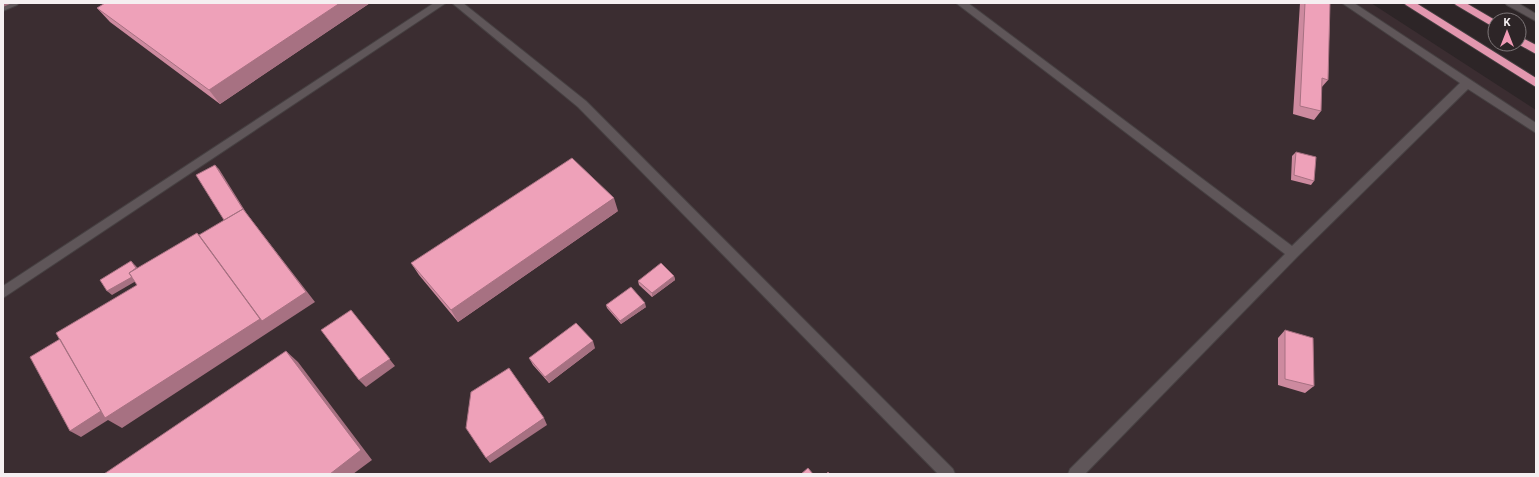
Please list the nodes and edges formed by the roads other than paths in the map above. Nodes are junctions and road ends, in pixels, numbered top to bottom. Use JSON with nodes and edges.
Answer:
{"nodes":[{"id":1,"x":14,"y":3,"type":"edge"},
{"id":2,"x":441,"y":3,"type":"edge"},
{"id":3,"x":457,"y":3,"type":"edge"},
{"id":4,"x":961,"y":3,"type":"edge"},
{"id":5,"x":1347,"y":3,"type":"edge"},
{"id":6,"x":1409,"y":3,"type":"edge"},
{"id":7,"x":1459,"y":3,"type":"edge"},
{"id":8,"x":1510,"y":3,"type":"edge"},
{"id":9,"x":3,"y":8,"type":"edge"},
{"id":10,"x":1536,"y":18,"type":"edge"},
{"id":11,"x":1487,"y":20,"type":"edge"},
{"id":12,"x":1527,"y":45,"type":"edge"},
{"id":13,"x":1536,"y":50,"type":"edge"},
{"id":14,"x":1467,"y":83,"type":"junction"},
{"id":15,"x":1536,"y":83,"type":"edge"},
{"id":16,"x":1536,"y":129,"type":"edge"},
{"id":17,"x":1293,"y":253,"type":"junction"},
{"id":18,"x":3,"y":293,"type":"edge"},
{"id":19,"x":948,"y":474,"type":"edge"},
{"id":20,"x":1075,"y":474,"type":"edge"}],
"edges":[{"from":1,"to":9,"type":"street"},
{"from":2,"to":18,"type":"street"},
{"from":3,"to":19,"type":"street"},
{"from":4,"to":17,"type":"street"},
{"from":5,"to":14,"type":"street"},
{"from":6,"to":15,"type":"highway"},
{"from":7,"to":11,"type":"highway"},
{"from":8,"to":10,"type":"street"},
{"from":12,"to":13,"type":"highway"},
{"from":14,"to":16,"type":"street"},
{"from":14,"to":17,"type":"street"},
{"from":17,"to":20,"type":"street"}]}
